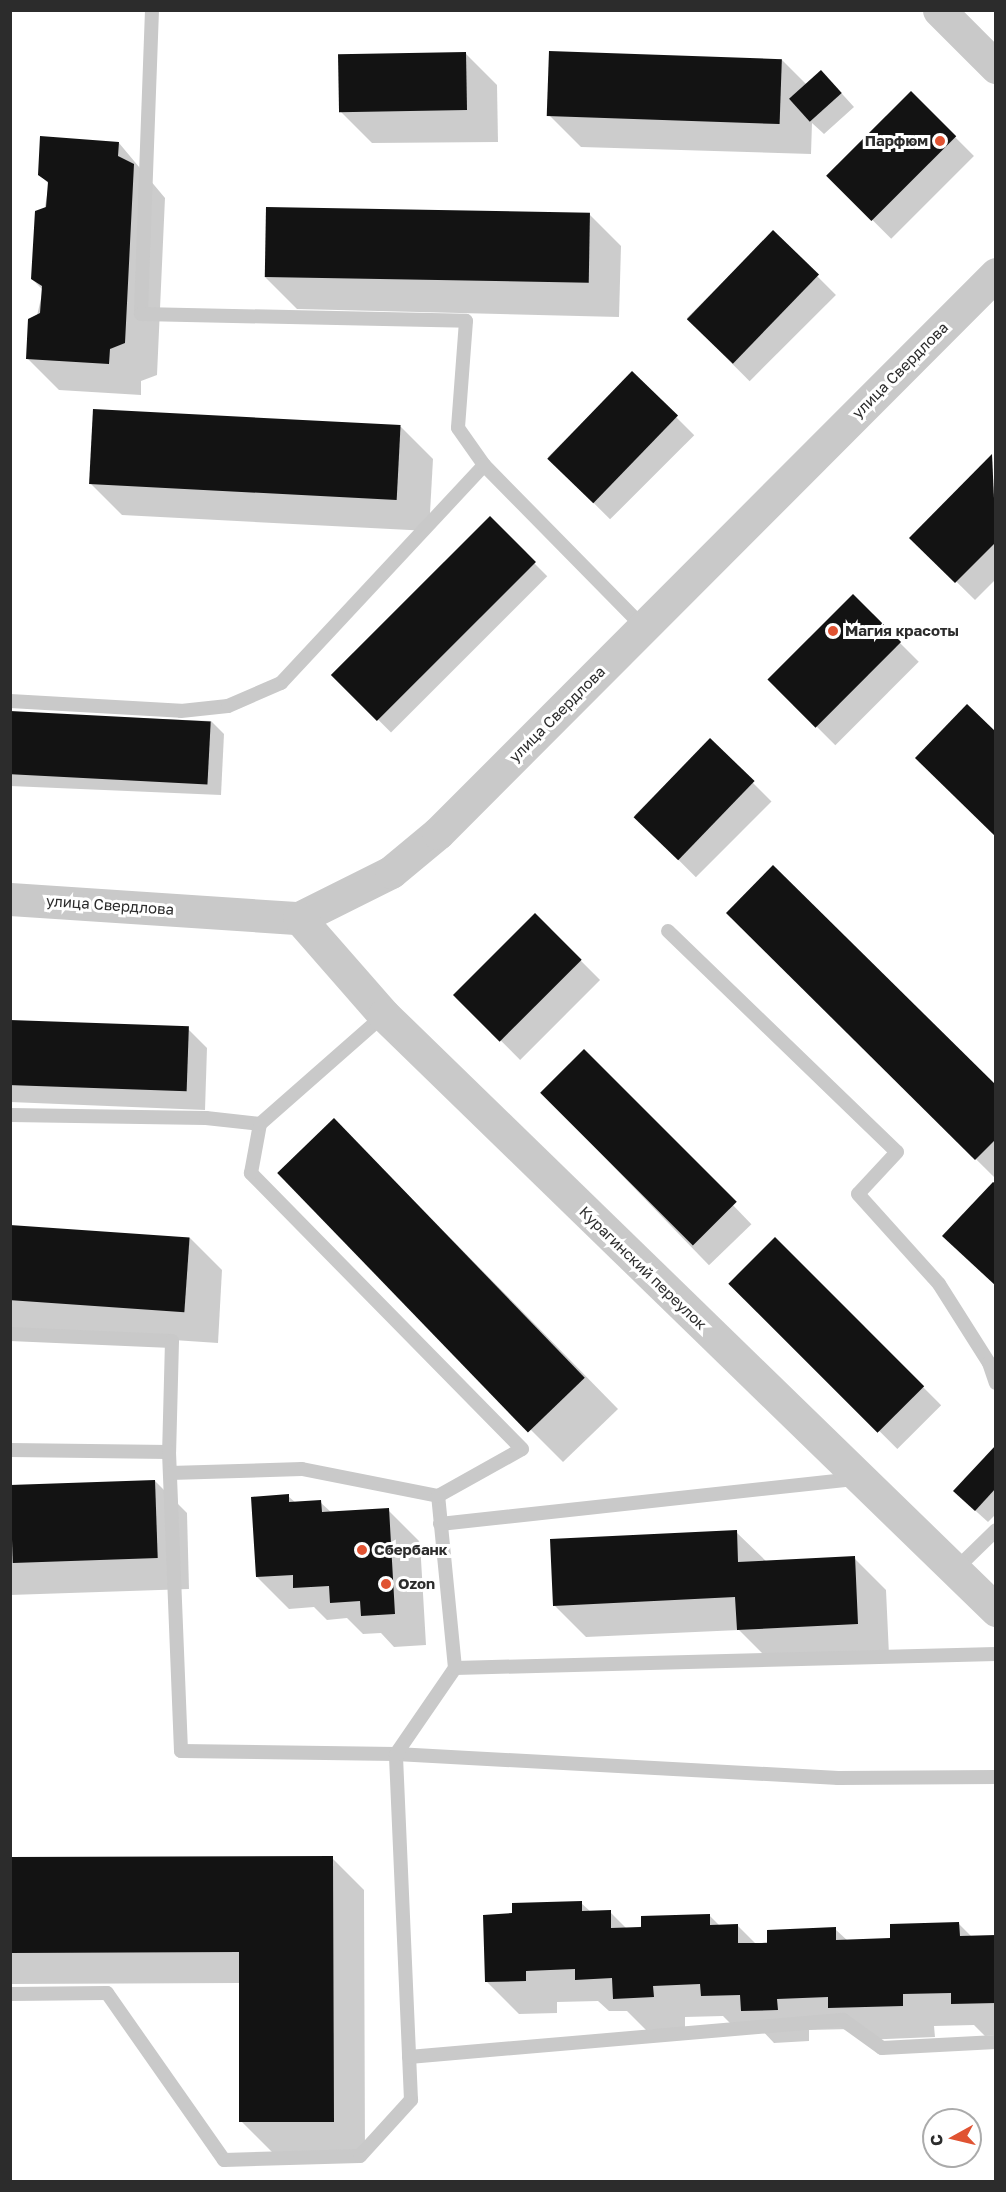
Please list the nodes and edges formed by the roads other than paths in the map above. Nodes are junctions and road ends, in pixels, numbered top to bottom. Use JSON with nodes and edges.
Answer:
{"nodes":[{"id":1,"x":152,"y":10,"type":"edge"},
{"id":2,"x":939,"y":10,"type":"edge"},
{"id":3,"x":996,"y":67,"type":"edge"},
{"id":4,"x":996,"y":274,"type":"edge"},
{"id":5,"x":484,"y":465,"type":"junction"},
{"id":6,"x":643,"y":627,"type":"junction"},
{"id":7,"x":10,"y":701,"type":"edge"},
{"id":8,"x":10,"y":899,"type":"edge"},
{"id":9,"x":299,"y":918,"type":"junction"},
{"id":10,"x":668,"y":931,"type":"dead end"},
{"id":11,"x":384,"y":1015,"type":"junction"},
{"id":12,"x":10,"y":1115,"type":"edge"},
{"id":13,"x":260,"y":1124,"type":"junction"},
{"id":14,"x":10,"y":1334,"type":"edge"},
{"id":15,"x":992,"y":1361,"type":"edge"},
{"id":16,"x":996,"y":1383,"type":"edge"},
{"id":17,"x":10,"y":1450,"type":"edge"},
{"id":18,"x":169,"y":1452,"type":"junction"},
{"id":19,"x":170,"y":1473,"type":"junction"},
{"id":20,"x":859,"y":1478,"type":"junction"},
{"id":21,"x":438,"y":1496,"type":"junction"},
{"id":22,"x":440,"y":1524,"type":"junction"},
{"id":23,"x":996,"y":1530,"type":"edge"},
{"id":24,"x":955,"y":1570,"type":"junction"},
{"id":25,"x":996,"y":1610,"type":"edge"},
{"id":26,"x":996,"y":1654,"type":"edge"},
{"id":27,"x":455,"y":1668,"type":"junction"},
{"id":28,"x":396,"y":1755,"type":"junction"},
{"id":29,"x":996,"y":1777,"type":"edge"},
{"id":30,"x":10,"y":1994,"type":"edge"},
{"id":31,"x":996,"y":2042,"type":"edge"},
{"id":32,"x":409,"y":2057,"type":"junction"}],
"edges":[{"from":1,"to":5,"type":"lane"},
{"from":2,"to":3,"type":"street"},
{"from":4,"to":6,"type":"street","name":"улица Свердлова"},
{"from":5,"to":6,"type":"lane"},
{"from":5,"to":7,"type":"lane"},
{"from":6,"to":9,"type":"street","name":"улица Свердлова"},
{"from":8,"to":9,"type":"street","name":"улица Свердлова"},
{"from":9,"to":11,"type":"street","name":"Курагинский переулок"},
{"from":10,"to":15,"type":"lane"},
{"from":11,"to":13,"type":"lane"},
{"from":11,"to":20,"type":"street","name":"Курагинский переулок"},
{"from":12,"to":13,"type":"lane"},
{"from":13,"to":21,"type":"lane"},
{"from":14,"to":18,"type":"lane"},
{"from":15,"to":16,"type":"lane"},
{"from":17,"to":18,"type":"lane"},
{"from":18,"to":19,"type":"lane"},
{"from":19,"to":21,"type":"lane"},
{"from":19,"to":28,"type":"lane"},
{"from":20,"to":22,"type":"lane"},
{"from":20,"to":24,"type":"street","name":"Курагинский переулок"},
{"from":21,"to":22,"type":"lane"},
{"from":22,"to":27,"type":"lane"},
{"from":23,"to":24,"type":"lane"},
{"from":24,"to":25,"type":"street","name":"Курагинский переулок"},
{"from":26,"to":27,"type":"lane"},
{"from":27,"to":28,"type":"lane"},
{"from":28,"to":29,"type":"lane"},
{"from":28,"to":32,"type":"lane"},
{"from":30,"to":32,"type":"lane"},
{"from":31,"to":32,"type":"lane"}]}
